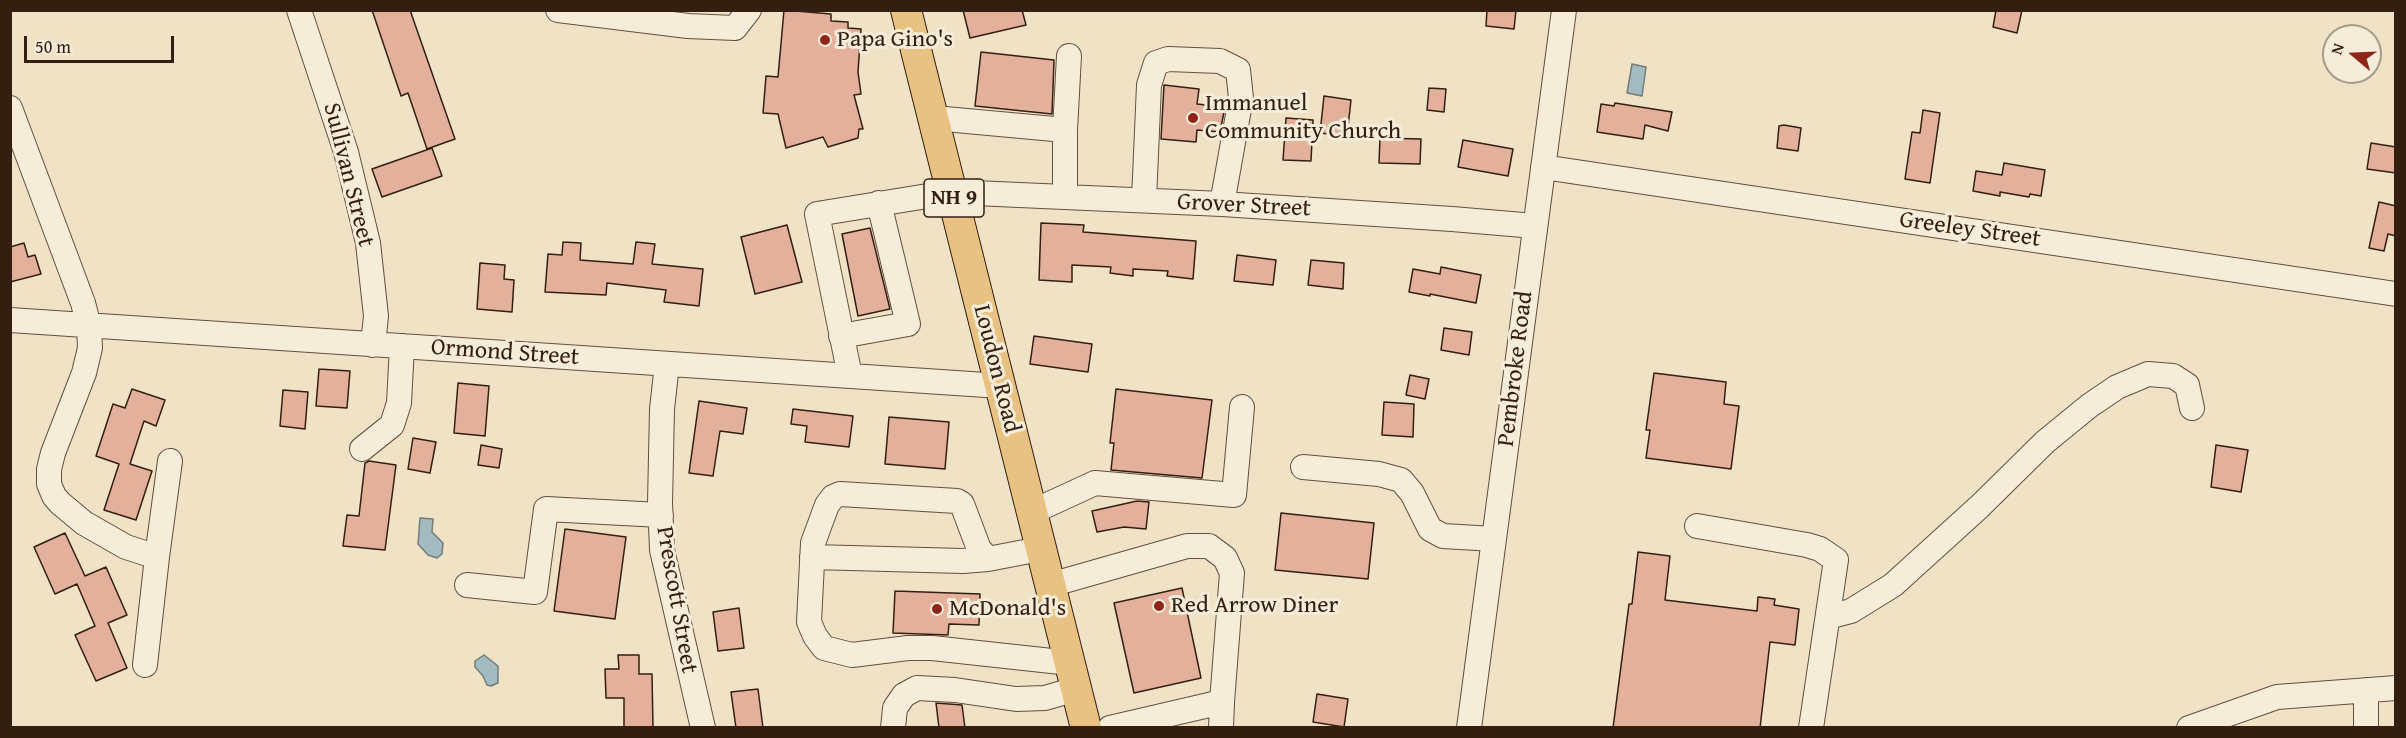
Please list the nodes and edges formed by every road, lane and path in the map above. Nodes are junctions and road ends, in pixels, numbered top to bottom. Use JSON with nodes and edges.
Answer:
{"nodes":[{"id":1,"x":299,"y":10,"type":"edge"},
{"id":2,"x":558,"y":10,"type":"edge"},
{"id":3,"x":749,"y":10,"type":"edge"},
{"id":4,"x":906,"y":10,"type":"edge"},
{"id":5,"x":1564,"y":10,"type":"edge"},
{"id":6,"x":1069,"y":56,"type":"dead end"},
{"id":7,"x":10,"y":108,"type":"edge"},
{"id":8,"x":934,"y":118,"type":"junction"},
{"id":9,"x":1065,"y":130,"type":"junction"},
{"id":10,"x":1543,"y":167,"type":"junction"},
{"id":11,"x":952,"y":192,"type":"junction"},
{"id":12,"x":1065,"y":197,"type":"junction"},
{"id":13,"x":1144,"y":200,"type":"junction"},
{"id":14,"x":879,"y":203,"type":"junction"},
{"id":15,"x":1222,"y":204,"type":"junction"},
{"id":16,"x":1535,"y":226,"type":"junction"},
{"id":17,"x":2396,"y":294,"type":"edge"},
{"id":18,"x":10,"y":320,"type":"edge"},
{"id":19,"x":89,"y":326,"type":"junction"},
{"id":20,"x":842,"y":336,"type":"junction"},
{"id":21,"x":374,"y":345,"type":"junction"},
{"id":22,"x":402,"y":346,"type":"junction"},
{"id":23,"x":666,"y":364,"type":"junction"},
{"id":24,"x":850,"y":376,"type":"junction"},
{"id":25,"x":1000,"y":386,"type":"junction"},
{"id":26,"x":1242,"y":407,"type":"dead end"},
{"id":27,"x":2192,"y":408,"type":"dead end"},
{"id":28,"x":362,"y":449,"type":"dead end"},
{"id":29,"x":170,"y":461,"type":"dead end"},
{"id":30,"x":1303,"y":467,"type":"dead end"},
{"id":31,"x":1032,"y":512,"type":"junction"},
{"id":32,"x":661,"y":515,"type":"junction"},
{"id":33,"x":1697,"y":526,"type":"dead end"},
{"id":34,"x":1494,"y":539,"type":"junction"},
{"id":35,"x":1040,"y":549,"type":"junction"},
{"id":36,"x":812,"y":556,"type":"junction"},
{"id":37,"x":157,"y":557,"type":"junction"},
{"id":38,"x":988,"y":559,"type":"junction"},
{"id":39,"x":467,"y":585,"type":"dead end"},
{"id":40,"x":1050,"y":585,"type":"junction"},
{"id":41,"x":1828,"y":617,"type":"junction"},
{"id":42,"x":146,"y":665,"type":"dead end"},
{"id":43,"x":1073,"y":676,"type":"junction"},
{"id":44,"x":2396,"y":688,"type":"edge"},
{"id":45,"x":2366,"y":690,"type":"junction"},
{"id":46,"x":1222,"y":702,"type":"junction"},
{"id":47,"x":1143,"y":724,"type":"edge"},
{"id":48,"x":702,"y":728,"type":"edge"},
{"id":49,"x":893,"y":728,"type":"edge"},
{"id":50,"x":1086,"y":728,"type":"edge"},
{"id":51,"x":1110,"y":728,"type":"edge"},
{"id":52,"x":1221,"y":728,"type":"edge"},
{"id":53,"x":1469,"y":728,"type":"edge"},
{"id":54,"x":1811,"y":728,"type":"edge"},
{"id":55,"x":2189,"y":728,"type":"edge"},
{"id":56,"x":2366,"y":728,"type":"edge"}],
"edges":[{"from":1,"to":21,"type":"street","name":"Sullivan Street"},
{"from":2,"to":3,"type":"street"},
{"from":4,"to":8,"type":"main road","name":"Loudon Road","number":"NH 9"},
{"from":5,"to":10,"type":"street","name":"Pembroke Road"},
{"from":6,"to":9,"type":"street"},
{"from":7,"to":19,"type":"street"},
{"from":8,"to":9,"type":"street"},
{"from":8,"to":11,"type":"main road","name":"Loudon Road","number":"NH 9"},
{"from":9,"to":12,"type":"street"},
{"from":10,"to":16,"type":"street","name":"Pembroke Road"},
{"from":10,"to":17,"type":"street","name":"Greeley Street"},
{"from":11,"to":12,"type":"street","name":"Grover Street"},
{"from":11,"to":14,"type":"street","name":"Grover Street"},
{"from":11,"to":25,"type":"main road","name":"Loudon Road","number":"NH 9"},
{"from":12,"to":13,"type":"street","name":"Grover Street"},
{"from":13,"to":15,"type":"street","name":"Grover Street"},
{"from":13,"to":15,"type":"street"},
{"from":14,"to":20,"type":"street","name":"Grover Street"},
{"from":14,"to":20,"type":"street"},
{"from":15,"to":16,"type":"street","name":"Grover Street"},
{"from":16,"to":34,"type":"street","name":"Pembroke Road"},
{"from":18,"to":19,"type":"street","name":"Ormond Street"},
{"from":19,"to":21,"type":"street","name":"Ormond Street"},
{"from":19,"to":37,"type":"street"},
{"from":20,"to":24,"type":"street"},
{"from":21,"to":22,"type":"street","name":"Ormond Street"},
{"from":22,"to":23,"type":"street","name":"Ormond Street"},
{"from":22,"to":28,"type":"street"},
{"from":23,"to":24,"type":"street","name":"Ormond Street"},
{"from":23,"to":32,"type":"street","name":"Prescott Street"},
{"from":24,"to":25,"type":"street","name":"Ormond Street"},
{"from":25,"to":31,"type":"main road","name":"Loudon Road","number":"NH 9"},
{"from":26,"to":31,"type":"street"},
{"from":27,"to":41,"type":"street"},
{"from":29,"to":37,"type":"street"},
{"from":30,"to":34,"type":"street"},
{"from":31,"to":35,"type":"main road","name":"Loudon Road","number":"NH 9"},
{"from":32,"to":39,"type":"street"},
{"from":32,"to":48,"type":"street","name":"Prescott Street"},
{"from":33,"to":41,"type":"street"},
{"from":34,"to":53,"type":"street","name":"Pembroke Road"},
{"from":35,"to":38,"type":"street"},
{"from":35,"to":40,"type":"main road","name":"Loudon Road","number":"NH 9"},
{"from":36,"to":38,"type":"street"},
{"from":36,"to":38,"type":"street"},
{"from":36,"to":43,"type":"street"},
{"from":37,"to":42,"type":"street"},
{"from":40,"to":43,"type":"main road","name":"Loudon Road","number":"NH 9"},
{"from":40,"to":46,"type":"street"},
{"from":41,"to":54,"type":"street"},
{"from":43,"to":49,"type":"street"},
{"from":43,"to":50,"type":"main road","name":"Loudon Road","number":"NH 9"},
{"from":44,"to":45,"type":"street"},
{"from":45,"to":55,"type":"street"},
{"from":45,"to":56,"type":"street"},
{"from":46,"to":47,"type":"street"},
{"from":46,"to":52,"type":"street"},
{"from":47,"to":51,"type":"street"}]}
